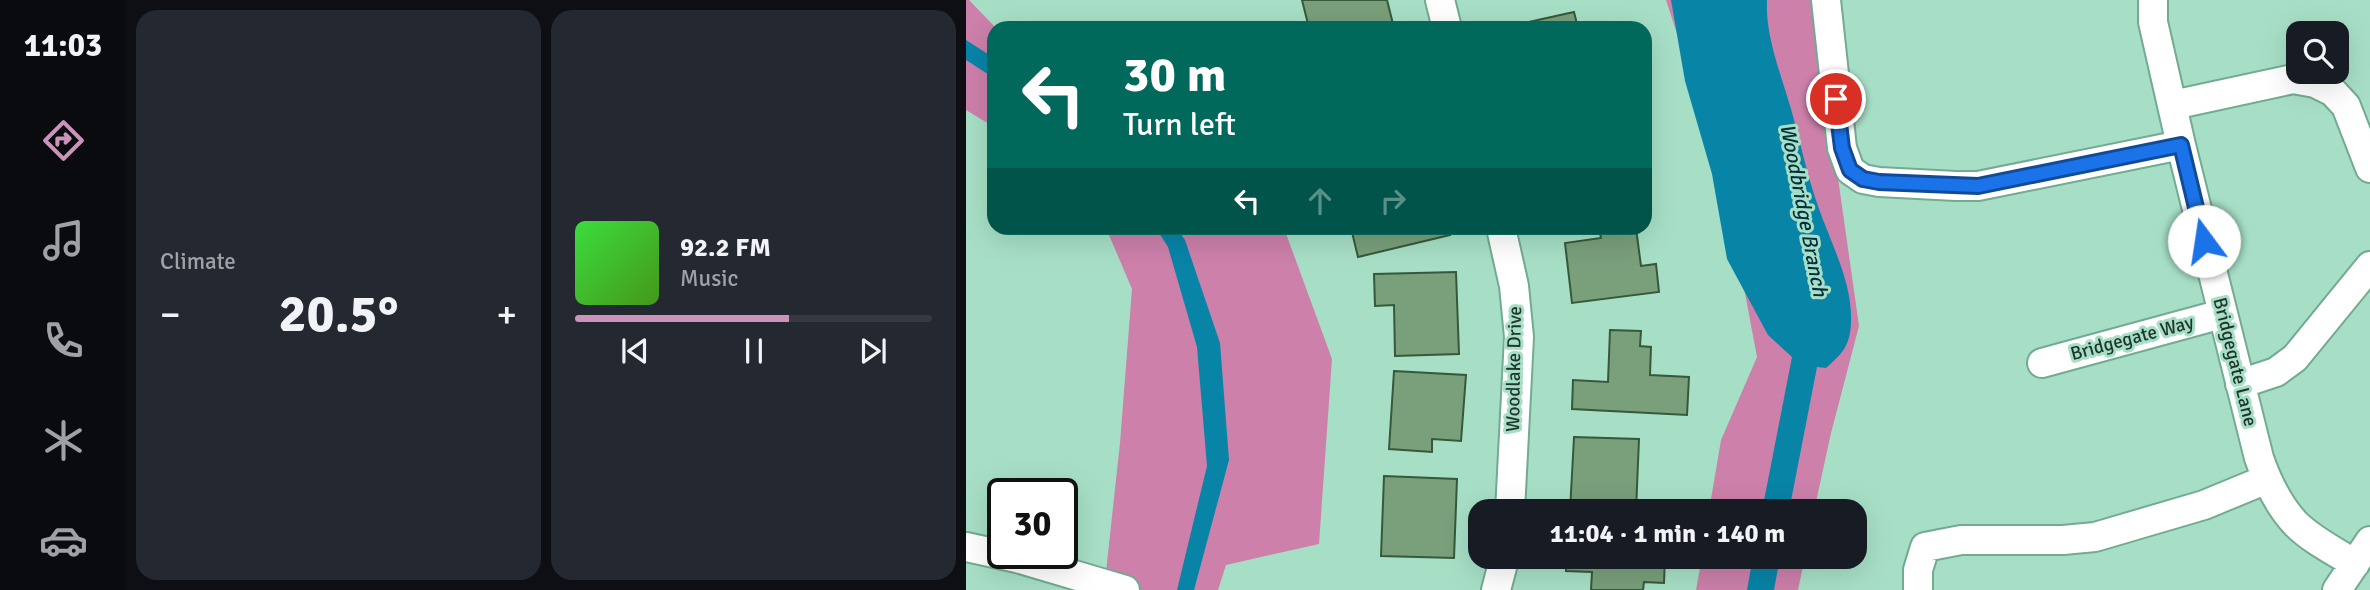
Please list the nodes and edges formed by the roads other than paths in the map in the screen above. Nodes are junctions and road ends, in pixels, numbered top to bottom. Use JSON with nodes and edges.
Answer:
{"nodes":[{"id":1,"x":1440,"y":0,"type":"edge"},
{"id":2,"x":1826,"y":0,"type":"edge"},
{"id":3,"x":2153,"y":0,"type":"edge"},
{"id":4,"x":1445,"y":21,"type":"edge"},
{"id":5,"x":2173,"y":105,"type":"junction"},
{"id":6,"x":2181,"y":145,"type":"junction"},
{"id":7,"x":2370,"y":168,"type":"edge"},
{"id":8,"x":1503,"y":235,"type":"edge"},
{"id":9,"x":2370,"y":267,"type":"edge"},
{"id":10,"x":2222,"y":314,"type":"junction"},
{"id":11,"x":2042,"y":363,"type":"dead end"},
{"id":12,"x":2241,"y":384,"type":"junction"},
{"id":13,"x":2267,"y":479,"type":"junction"},
{"id":14,"x":1511,"y":499,"type":"edge"},
{"id":15,"x":966,"y":547,"type":"edge"},
{"id":16,"x":2363,"y":552,"type":"edge"},
{"id":17,"x":1502,"y":569,"type":"edge"},
{"id":18,"x":1125,"y":590,"type":"edge"},
{"id":19,"x":1496,"y":590,"type":"edge"},
{"id":20,"x":1918,"y":590,"type":"edge"},
{"id":21,"x":2337,"y":590,"type":"edge"}],
"edges":[{"from":1,"to":4,"type":"street"},
{"from":2,"to":6,"type":"street"},
{"from":3,"to":5,"type":"street","name":"Bridgegate Lane"},
{"from":5,"to":6,"type":"street","name":"Bridgegate Lane"},
{"from":5,"to":7,"type":"street"},
{"from":6,"to":10,"type":"street","name":"Bridgegate Lane"},
{"from":8,"to":14,"type":"street","name":"Woodlake Drive"},
{"from":9,"to":12,"type":"street"},
{"from":10,"to":11,"type":"street","name":"Bridgegate Way"},
{"from":10,"to":12,"type":"street","name":"Bridgegate Lane"},
{"from":12,"to":13,"type":"street","name":"Bridgegate Lane"},
{"from":13,"to":16,"type":"street","name":"Bridgegate Lane"},
{"from":13,"to":20,"type":"street"},
{"from":15,"to":18,"type":"street"},
{"from":16,"to":21,"type":"street"},
{"from":17,"to":19,"type":"street"}]}
